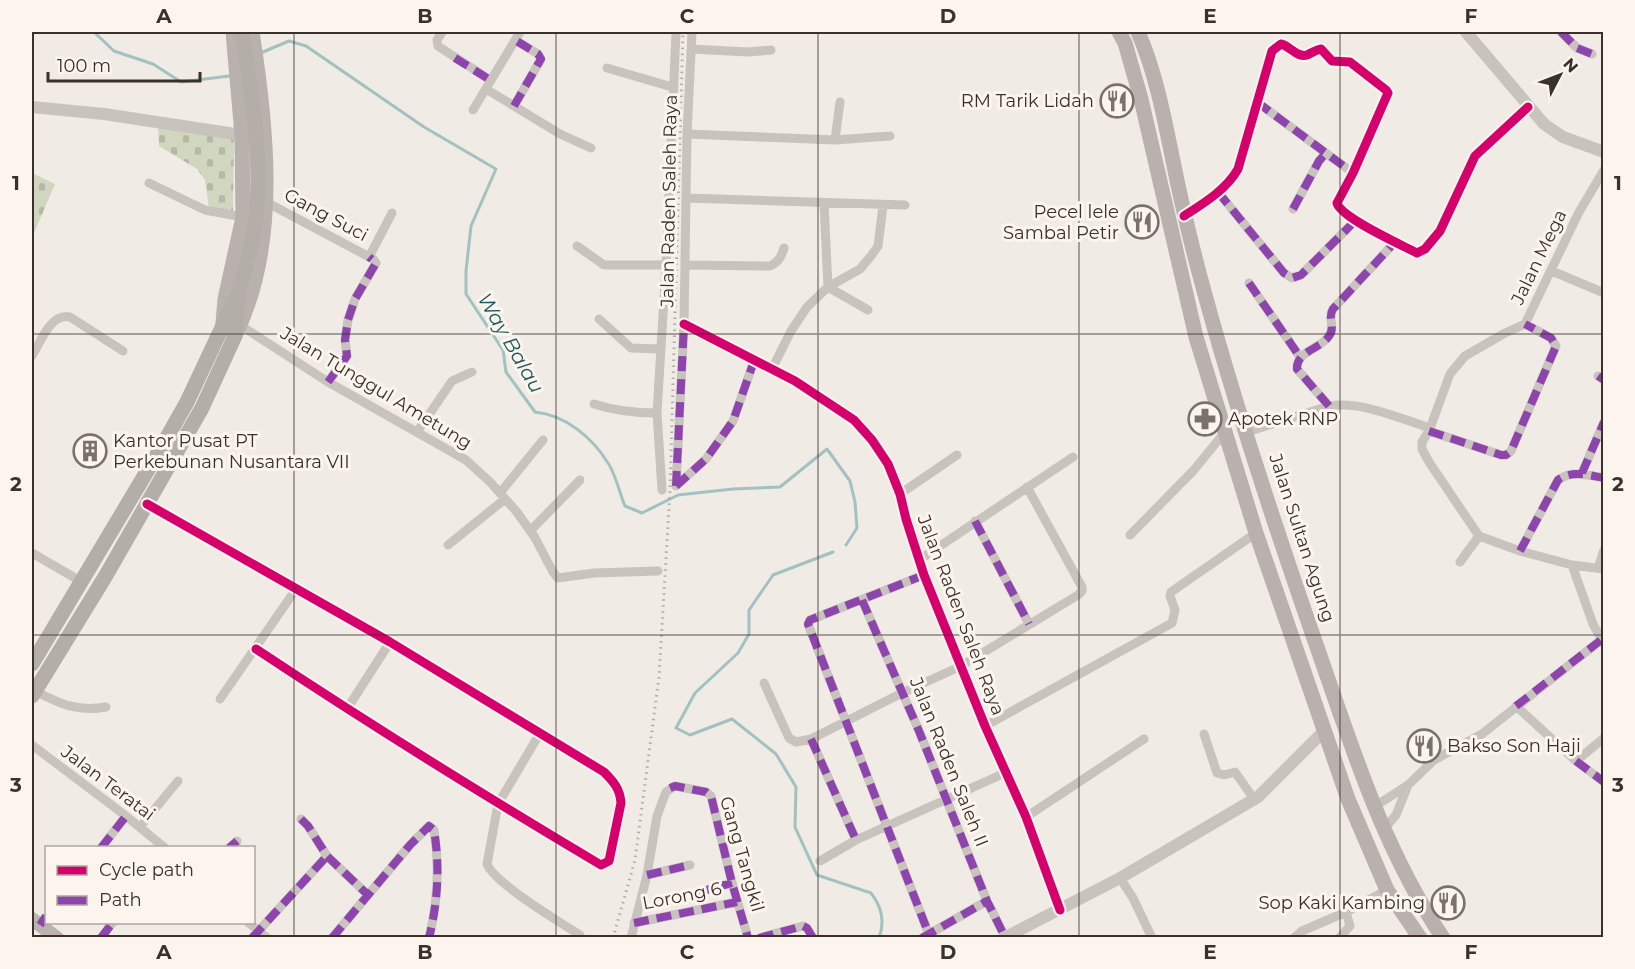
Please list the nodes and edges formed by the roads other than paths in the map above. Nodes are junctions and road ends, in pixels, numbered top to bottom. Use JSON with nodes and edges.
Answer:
{"nodes":[{"id":1,"x":233,"y":32,"type":"edge"},
{"id":2,"x":242,"y":32,"type":"edge"},
{"id":3,"x":252,"y":32,"type":"edge"},
{"id":4,"x":442,"y":32,"type":"edge"},
{"id":5,"x":676,"y":32,"type":"edge"},
{"id":6,"x":692,"y":32,"type":"edge"},
{"id":7,"x":1119,"y":32,"type":"edge"},
{"id":8,"x":1138,"y":32,"type":"edge"},
{"id":9,"x":1466,"y":32,"type":"edge"},
{"id":10,"x":1561,"y":32,"type":"edge"},
{"id":11,"x":517,"y":36,"type":"edge"},
{"id":12,"x":691,"y":49,"type":"junction"},
{"id":13,"x":771,"y":50,"type":"dead end"},
{"id":14,"x":1593,"y":54,"type":"dead end"},
{"id":15,"x":607,"y":68,"type":"dead end"},
{"id":16,"x":259,"y":81,"type":"junction"},
{"id":17,"x":238,"y":84,"type":"junction"},
{"id":18,"x":488,"y":84,"type":"junction"},
{"id":19,"x":672,"y":87,"type":"junction"},
{"id":20,"x":840,"y":102,"type":"dead end"},
{"id":21,"x":1257,"y":102,"type":"junction"},
{"id":22,"x":514,"y":106,"type":"junction"},
{"id":23,"x":32,"y":107,"type":"edge"},
{"id":24,"x":1528,"y":107,"type":"junction"},
{"id":25,"x":474,"y":110,"type":"dead end"},
{"id":26,"x":687,"y":134,"type":"junction"},
{"id":27,"x":242,"y":135,"type":"junction"},
{"id":28,"x":890,"y":136,"type":"dead end"},
{"id":29,"x":835,"y":140,"type":"junction"},
{"id":30,"x":591,"y":147,"type":"dead end"},
{"id":31,"x":1604,"y":152,"type":"edge"},
{"id":32,"x":1326,"y":153,"type":"junction"},
{"id":33,"x":1604,"y":170,"type":"edge"},
{"id":34,"x":1353,"y":173,"type":"junction"},
{"id":35,"x":149,"y":183,"type":"dead end"},
{"id":36,"x":1218,"y":192,"type":"junction"},
{"id":37,"x":687,"y":198,"type":"junction"},
{"id":38,"x":266,"y":202,"type":"junction"},
{"id":39,"x":824,"y":203,"type":"junction"},
{"id":40,"x":905,"y":205,"type":"dead end"},
{"id":41,"x":884,"y":206,"type":"junction"},
{"id":42,"x":1293,"y":209,"type":"dead end"},
{"id":43,"x":392,"y":213,"type":"dead end"},
{"id":44,"x":1184,"y":216,"type":"junction"},
{"id":45,"x":243,"y":217,"type":"junction"},
{"id":46,"x":1356,"y":220,"type":"junction"},
{"id":47,"x":1395,"y":242,"type":"junction"},
{"id":48,"x":578,"y":246,"type":"dead end"},
{"id":49,"x":784,"y":248,"type":"dead end"},
{"id":50,"x":369,"y":257,"type":"junction"},
{"id":51,"x":686,"y":265,"type":"junction"},
{"id":52,"x":666,"y":266,"type":"junction"},
{"id":53,"x":1552,"y":270,"type":"junction"},
{"id":54,"x":1249,"y":283,"type":"dead end"},
{"id":55,"x":828,"y":287,"type":"junction"},
{"id":56,"x":1604,"y":293,"type":"edge"},
{"id":57,"x":868,"y":310,"type":"dead end"},
{"id":58,"x":599,"y":319,"type":"dead end"},
{"id":59,"x":684,"y":324,"type":"junction"},
{"id":60,"x":1525,"y":324,"type":"junction"},
{"id":61,"x":232,"y":325,"type":"junction"},
{"id":62,"x":1214,"y":331,"type":"junction"},
{"id":63,"x":1196,"y":337,"type":"junction"},
{"id":64,"x":660,"y":350,"type":"junction"},
{"id":65,"x":123,"y":351,"type":"dead end"},
{"id":66,"x":32,"y":356,"type":"edge"},
{"id":67,"x":1300,"y":357,"type":"junction"},
{"id":68,"x":753,"y":361,"type":"junction"},
{"id":69,"x":772,"y":369,"type":"junction"},
{"id":70,"x":472,"y":372,"type":"dead end"},
{"id":71,"x":328,"y":382,"type":"junction"},
{"id":72,"x":594,"y":404,"type":"dead end"},
{"id":73,"x":1329,"y":406,"type":"junction"},
{"id":74,"x":657,"y":413,"type":"junction"},
{"id":75,"x":1604,"y":422,"type":"edge"},
{"id":76,"x":1430,"y":430,"type":"junction"},
{"id":77,"x":417,"y":432,"type":"junction"},
{"id":78,"x":1224,"y":432,"type":"junction"},
{"id":79,"x":1247,"y":432,"type":"junction"},
{"id":80,"x":543,"y":440,"type":"dead end"},
{"id":81,"x":957,"y":455,"type":"dead end"},
{"id":82,"x":1073,"y":457,"type":"dead end"},
{"id":83,"x":1582,"y":473,"type":"junction"},
{"id":84,"x":1604,"y":478,"type":"edge"},
{"id":85,"x":580,"y":480,"type":"dead end"},
{"id":86,"x":1027,"y":487,"type":"junction"},
{"id":87,"x":662,"y":490,"type":"dead end"},
{"id":88,"x":900,"y":494,"type":"junction"},
{"id":89,"x":503,"y":496,"type":"junction"},
{"id":90,"x":147,"y":504,"type":"junction"},
{"id":91,"x":975,"y":521,"type":"junction"},
{"id":92,"x":530,"y":531,"type":"junction"},
{"id":93,"x":1256,"y":532,"type":"junction"},
{"id":94,"x":1131,"y":535,"type":"dead end"},
{"id":95,"x":1479,"y":536,"type":"junction"},
{"id":96,"x":448,"y":545,"type":"dead end"},
{"id":97,"x":1604,"y":549,"type":"edge"},
{"id":98,"x":1520,"y":551,"type":"junction"},
{"id":99,"x":32,"y":553,"type":"edge"},
{"id":100,"x":919,"y":560,"type":"junction"},
{"id":101,"x":1288,"y":560,"type":"junction"},
{"id":102,"x":1460,"y":562,"type":"dead end"},
{"id":103,"x":1572,"y":565,"type":"junction"},
{"id":104,"x":1268,"y":567,"type":"junction"},
{"id":105,"x":1600,"y":568,"type":"edge"},
{"id":106,"x":658,"y":571,"type":"dead end"},
{"id":107,"x":924,"y":575,"type":"junction"},
{"id":108,"x":82,"y":582,"type":"junction"},
{"id":109,"x":296,"y":588,"type":"junction"},
{"id":110,"x":862,"y":600,"type":"junction"},
{"id":111,"x":1029,"y":624,"type":"junction"},
{"id":112,"x":390,"y":642,"type":"junction"},
{"id":113,"x":1602,"y":642,"type":"edge"},
{"id":114,"x":256,"y":649,"type":"junction"},
{"id":115,"x":32,"y":664,"type":"edge"},
{"id":116,"x":961,"y":666,"type":"junction"},
{"id":117,"x":764,"y":682,"type":"dead end"},
{"id":118,"x":903,"y":693,"type":"junction"},
{"id":119,"x":33,"y":694,"type":"edge"},
{"id":120,"x":220,"y":699,"type":"dead end"},
{"id":121,"x":1516,"y":706,"type":"junction"},
{"id":122,"x":106,"y":707,"type":"dead end"},
{"id":123,"x":347,"y":709,"type":"junction"},
{"id":124,"x":848,"y":722,"type":"junction"},
{"id":125,"x":985,"y":726,"type":"junction"},
{"id":126,"x":1324,"y":731,"type":"junction"},
{"id":127,"x":540,"y":733,"type":"junction"},
{"id":128,"x":1204,"y":734,"type":"dead end"},
{"id":129,"x":1144,"y":738,"type":"dead end"},
{"id":130,"x":1604,"y":738,"type":"edge"},
{"id":131,"x":811,"y":739,"type":"junction"},
{"id":132,"x":32,"y":746,"type":"edge"},
{"id":133,"x":1576,"y":760,"type":"junction"},
{"id":134,"x":1007,"y":772,"type":"junction"},
{"id":135,"x":178,"y":781,"type":"dead end"},
{"id":136,"x":1604,"y":782,"type":"edge"},
{"id":137,"x":1408,"y":785,"type":"junction"},
{"id":138,"x":1368,"y":791,"type":"junction"},
{"id":139,"x":947,"y":798,"type":"junction"},
{"id":140,"x":1254,"y":799,"type":"junction"},
{"id":141,"x":1348,"y":799,"type":"junction"},
{"id":142,"x":498,"y":804,"type":"junction"},
{"id":143,"x":1374,"y":807,"type":"junction"},
{"id":144,"x":126,"y":816,"type":"junction"},
{"id":145,"x":1026,"y":817,"type":"junction"},
{"id":146,"x":301,"y":819,"type":"dead end"},
{"id":147,"x":886,"y":826,"type":"junction"},
{"id":148,"x":140,"y":827,"type":"junction"},
{"id":149,"x":1384,"y":829,"type":"junction"},
{"id":150,"x":856,"y":840,"type":"junction"},
{"id":151,"x":103,"y":846,"type":"edge"},
{"id":152,"x":163,"y":846,"type":"edge"},
{"id":153,"x":327,"y":856,"type":"junction"},
{"id":154,"x":820,"y":861,"type":"dead end"},
{"id":155,"x":690,"y":865,"type":"dead end"},
{"id":156,"x":647,"y":875,"type":"junction"},
{"id":157,"x":1120,"y":878,"type":"junction"},
{"id":158,"x":732,"y":883,"type":"junction"},
{"id":159,"x":1387,"y":890,"type":"junction"},
{"id":160,"x":699,"y":892,"type":"dead end"},
{"id":161,"x":368,"y":895,"type":"junction"},
{"id":162,"x":987,"y":901,"type":"junction"},
{"id":163,"x":737,"y":902,"type":"junction"},
{"id":164,"x":1060,"y":910,"type":"junction"},
{"id":165,"x":1346,"y":912,"type":"junction"},
{"id":166,"x":39,"y":920,"type":"edge"},
{"id":167,"x":634,"y":923,"type":"junction"},
{"id":168,"x":112,"y":924,"type":"edge"},
{"id":169,"x":254,"y":934,"type":"edge"},
{"id":170,"x":580,"y":935,"type":"dead end"},
{"id":171,"x":925,"y":935,"type":"edge"},
{"id":172,"x":1005,"y":937,"type":"edge"},
{"id":173,"x":57,"y":938,"type":"edge"},
{"id":174,"x":101,"y":938,"type":"edge"},
{"id":175,"x":267,"y":938,"type":"edge"},
{"id":176,"x":332,"y":938,"type":"edge"},
{"id":177,"x":429,"y":938,"type":"edge"},
{"id":178,"x":631,"y":938,"type":"edge"},
{"id":179,"x":748,"y":938,"type":"edge"},
{"id":180,"x":759,"y":938,"type":"edge"},
{"id":181,"x":813,"y":938,"type":"edge"},
{"id":182,"x":1152,"y":938,"type":"edge"},
{"id":183,"x":1294,"y":938,"type":"edge"},
{"id":184,"x":1339,"y":938,"type":"edge"},
{"id":185,"x":1420,"y":938,"type":"edge"},
{"id":186,"x":1443,"y":938,"type":"edge"}],
"edges":[{"from":1,"to":17,"type":"main road"},
{"from":2,"to":61,"type":"highway","bridge":true},
{"from":3,"to":16,"type":"main road"},
{"from":4,"to":18,"type":"street"},
{"from":5,"to":19,"type":"street"},
{"from":6,"to":12,"type":"street","name":"Jalan Raden Saleh Raya"},
{"from":7,"to":63,"type":"main road"},
{"from":8,"to":44,"type":"main road","name":"Jalan Sultan Agung"},
{"from":9,"to":24,"type":"street"},
{"from":10,"to":14,"type":"street"},
{"from":11,"to":18,"type":"street"},
{"from":11,"to":22,"type":"street"},
{"from":12,"to":13,"type":"street"},
{"from":12,"to":26,"type":"street","name":"Jalan Raden Saleh Raya"},
{"from":15,"to":19,"type":"street"},
{"from":16,"to":17,"type":"main road"},
{"from":16,"to":38,"type":"main road"},
{"from":17,"to":27,"type":"main road"},
{"from":18,"to":22,"type":"street"},
{"from":18,"to":25,"type":"street"},
{"from":19,"to":52,"type":"street"},
{"from":20,"to":29,"type":"street"},
{"from":21,"to":32,"type":"street"},
{"from":21,"to":34,"type":"street"},
{"from":21,"to":36,"type":"street"},
{"from":22,"to":30,"type":"street"},
{"from":23,"to":27,"type":"street"},
{"from":24,"to":31,"type":"street"},
{"from":24,"to":47,"type":"street"},
{"from":26,"to":29,"type":"street"},
{"from":26,"to":37,"type":"street","name":"Jalan Raden Saleh Raya"},
{"from":27,"to":45,"type":"main road"},
{"from":28,"to":29,"type":"street"},
{"from":32,"to":34,"type":"street"},
{"from":32,"to":42,"type":"street"},
{"from":33,"to":53,"type":"street","name":"Jalan Mega"},
{"from":34,"to":46,"type":"street"},
{"from":35,"to":45,"type":"street"},
{"from":36,"to":44,"type":"street"},
{"from":36,"to":46,"type":"street"},
{"from":37,"to":39,"type":"street"},
{"from":37,"to":51,"type":"street","name":"Jalan Raden Saleh Raya"},
{"from":38,"to":50,"type":"street","name":"Gang Suci"},
{"from":38,"to":61,"type":"main road"},
{"from":39,"to":41,"type":"street"},
{"from":39,"to":55,"type":"street"},
{"from":40,"to":41,"type":"street"},
{"from":41,"to":55,"type":"street"},
{"from":43,"to":50,"type":"street"},
{"from":44,"to":62,"type":"main road","name":"Jalan Sultan Agung"},
{"from":45,"to":61,"type":"main road"},
{"from":46,"to":47,"type":"street"},
{"from":47,"to":67,"type":"street"},
{"from":48,"to":52,"type":"street"},
{"from":49,"to":51,"type":"street"},
{"from":50,"to":71,"type":"street"},
{"from":51,"to":59,"type":"street","name":"Jalan Raden Saleh Raya"},
{"from":52,"to":64,"type":"street"},
{"from":53,"to":56,"type":"street"},
{"from":53,"to":60,"type":"street","name":"Jalan Mega"},
{"from":54,"to":67,"type":"street"},
{"from":55,"to":57,"type":"street"},
{"from":55,"to":69,"type":"street"},
{"from":58,"to":64,"type":"street"},
{"from":59,"to":68,"type":"street","name":"Jalan Raden Saleh Raya"},
{"from":59,"to":68,"type":"street"},
{"from":60,"to":76,"type":"street","name":"Jalan Mega"},
{"from":60,"to":76,"type":"street"},
{"from":61,"to":71,"type":"street","name":"Jalan Tunggul Ametung"},
{"from":61,"to":90,"type":"highway"},
{"from":61,"to":108,"type":"highway"},
{"from":62,"to":63,"type":"main road"},
{"from":62,"to":79,"type":"main road","name":"Jalan Sultan Agung"},
{"from":63,"to":78,"type":"main road"},
{"from":64,"to":74,"type":"street"},
{"from":65,"to":66,"type":"street"},
{"from":67,"to":73,"type":"street"},
{"from":68,"to":69,"type":"street","name":"Jalan Raden Saleh Raya"},
{"from":69,"to":88,"type":"street","name":"Jalan Raden Saleh Raya"},
{"from":70,"to":77,"type":"street"},
{"from":71,"to":77,"type":"street","name":"Jalan Tunggul Ametung"},
{"from":72,"to":74,"type":"street"},
{"from":73,"to":76,"type":"street"},
{"from":73,"to":79,"type":"street"},
{"from":74,"to":87,"type":"street"},
{"from":75,"to":83,"type":"street"},
{"from":76,"to":95,"type":"street","name":"Jalan Mega"},
{"from":77,"to":89,"type":"street","name":"Jalan Tunggul Ametung"},
{"from":78,"to":93,"type":"main road"},
{"from":78,"to":94,"type":"street"},
{"from":79,"to":101,"type":"main road","name":"Jalan Sultan Agung"},
{"from":80,"to":89,"type":"street"},
{"from":81,"to":88,"type":"street"},
{"from":82,"to":86,"type":"street"},
{"from":83,"to":84,"type":"street"},
{"from":83,"to":98,"type":"street"},
{"from":85,"to":92,"type":"street"},
{"from":86,"to":91,"type":"street"},
{"from":86,"to":111,"type":"street"},
{"from":88,"to":100,"type":"street","name":"Jalan Raden Saleh Raya"},
{"from":89,"to":92,"type":"street","name":"Jalan Tunggul Ametung"},
{"from":89,"to":96,"type":"street"},
{"from":90,"to":109,"type":"street"},
{"from":90,"to":119,"type":"highway"},
{"from":91,"to":100,"type":"street"},
{"from":91,"to":111,"type":"street"},
{"from":92,"to":106,"type":"street","name":"Jalan Tunggul Ametung"},
{"from":93,"to":104,"type":"main road"},
{"from":93,"to":125,"type":"street"},
{"from":95,"to":98,"type":"street"},
{"from":95,"to":102,"type":"street"},
{"from":97,"to":105,"type":"street"},
{"from":98,"to":103,"type":"street"},
{"from":99,"to":108,"type":"street"},
{"from":100,"to":107,"type":"street","name":"Jalan Raden Saleh Raya"},
{"from":101,"to":104,"type":"main road"},
{"from":101,"to":138,"type":"main road","name":"Jalan Sultan Agung"},
{"from":103,"to":105,"type":"street"},
{"from":103,"to":113,"type":"street"},
{"from":104,"to":126,"type":"main road"},
{"from":107,"to":110,"type":"street"},
{"from":107,"to":116,"type":"street","name":"Jalan Raden Saleh Raya"},
{"from":108,"to":115,"type":"highway"},
{"from":109,"to":112,"type":"street"},
{"from":109,"to":114,"type":"street"},
{"from":110,"to":118,"type":"street","name":"Jalan Raden Saleh II"},
{"from":110,"to":124,"type":"street"},
{"from":111,"to":116,"type":"street"},
{"from":112,"to":123,"type":"street"},
{"from":112,"to":127,"type":"street"},
{"from":113,"to":121,"type":"street"},
{"from":114,"to":120,"type":"street"},
{"from":114,"to":123,"type":"street"},
{"from":116,"to":118,"type":"street"},
{"from":116,"to":125,"type":"street","name":"Jalan Raden Saleh Raya"},
{"from":117,"to":131,"type":"street"},
{"from":118,"to":124,"type":"street"},
{"from":118,"to":139,"type":"street","name":"Jalan Raden Saleh II"},
{"from":119,"to":122,"type":"street"},
{"from":121,"to":133,"type":"street"},
{"from":121,"to":137,"type":"street"},
{"from":123,"to":142,"type":"street"},
{"from":124,"to":131,"type":"street"},
{"from":124,"to":147,"type":"street"},
{"from":125,"to":134,"type":"street","name":"Jalan Raden Saleh Raya"},
{"from":126,"to":140,"type":"street"},
{"from":126,"to":141,"type":"main road"},
{"from":127,"to":142,"type":"street"},
{"from":127,"to":142,"type":"street"},
{"from":128,"to":140,"type":"street"},
{"from":129,"to":145,"type":"street"},
{"from":130,"to":133,"type":"street"},
{"from":131,"to":150,"type":"street"},
{"from":132,"to":144,"type":"street","name":"Jalan Teratai"},
{"from":133,"to":136,"type":"street"},
{"from":134,"to":139,"type":"street"},
{"from":134,"to":145,"type":"street","name":"Jalan Raden Saleh Raya"},
{"from":135,"to":148,"type":"street"},
{"from":137,"to":143,"type":"street"},
{"from":137,"to":149,"type":"street"},
{"from":138,"to":141,"type":"main road"},
{"from":138,"to":143,"type":"main road","name":"Jalan Sultan Agung"},
{"from":139,"to":147,"type":"street"},
{"from":139,"to":162,"type":"street","name":"Jalan Raden Saleh II"},
{"from":140,"to":157,"type":"street"},
{"from":141,"to":159,"type":"main road"},
{"from":142,"to":170,"type":"street"},
{"from":143,"to":149,"type":"main road","name":"Jalan Sultan Agung"},
{"from":144,"to":148,"type":"street","name":"Jalan Teratai"},
{"from":144,"to":151,"type":"street"},
{"from":145,"to":164,"type":"street","name":"Jalan Raden Saleh Raya"},
{"from":146,"to":153,"type":"street"},
{"from":147,"to":150,"type":"street"},
{"from":147,"to":171,"type":"street"},
{"from":148,"to":152,"type":"street","name":"Jalan Teratai"},
{"from":149,"to":186,"type":"main road","name":"Jalan Sultan Agung"},
{"from":150,"to":154,"type":"street"},
{"from":153,"to":161,"type":"street"},
{"from":153,"to":169,"type":"street"},
{"from":155,"to":156,"type":"street"},
{"from":156,"to":158,"type":"street","name":"Gang Tangkil"},
{"from":156,"to":167,"type":"street","name":"Gang Tangkil"},
{"from":157,"to":164,"type":"street"},
{"from":157,"to":182,"type":"street"},
{"from":158,"to":160,"type":"street"},
{"from":158,"to":163,"type":"street","name":"Gang Tangkil"},
{"from":159,"to":165,"type":"street"},
{"from":159,"to":185,"type":"main road"},
{"from":161,"to":176,"type":"street"},
{"from":161,"to":177,"type":"street"},
{"from":162,"to":171,"type":"street"},
{"from":162,"to":172,"type":"street","name":"Jalan Raden Saleh II"},
{"from":163,"to":167,"type":"street","name":"Lorong 6"},
{"from":163,"to":179,"type":"street","name":"Gang Tangkil"},
{"from":164,"to":172,"type":"street"},
{"from":165,"to":183,"type":"street"},
{"from":165,"to":184,"type":"street"},
{"from":166,"to":173,"type":"main road"},
{"from":167,"to":178,"type":"street","name":"Gang Tangkil"},
{"from":168,"to":174,"type":"street"},
{"from":169,"to":175,"type":"street"},
{"from":180,"to":181,"type":"street","name":"Gang Tangkil"}]}
